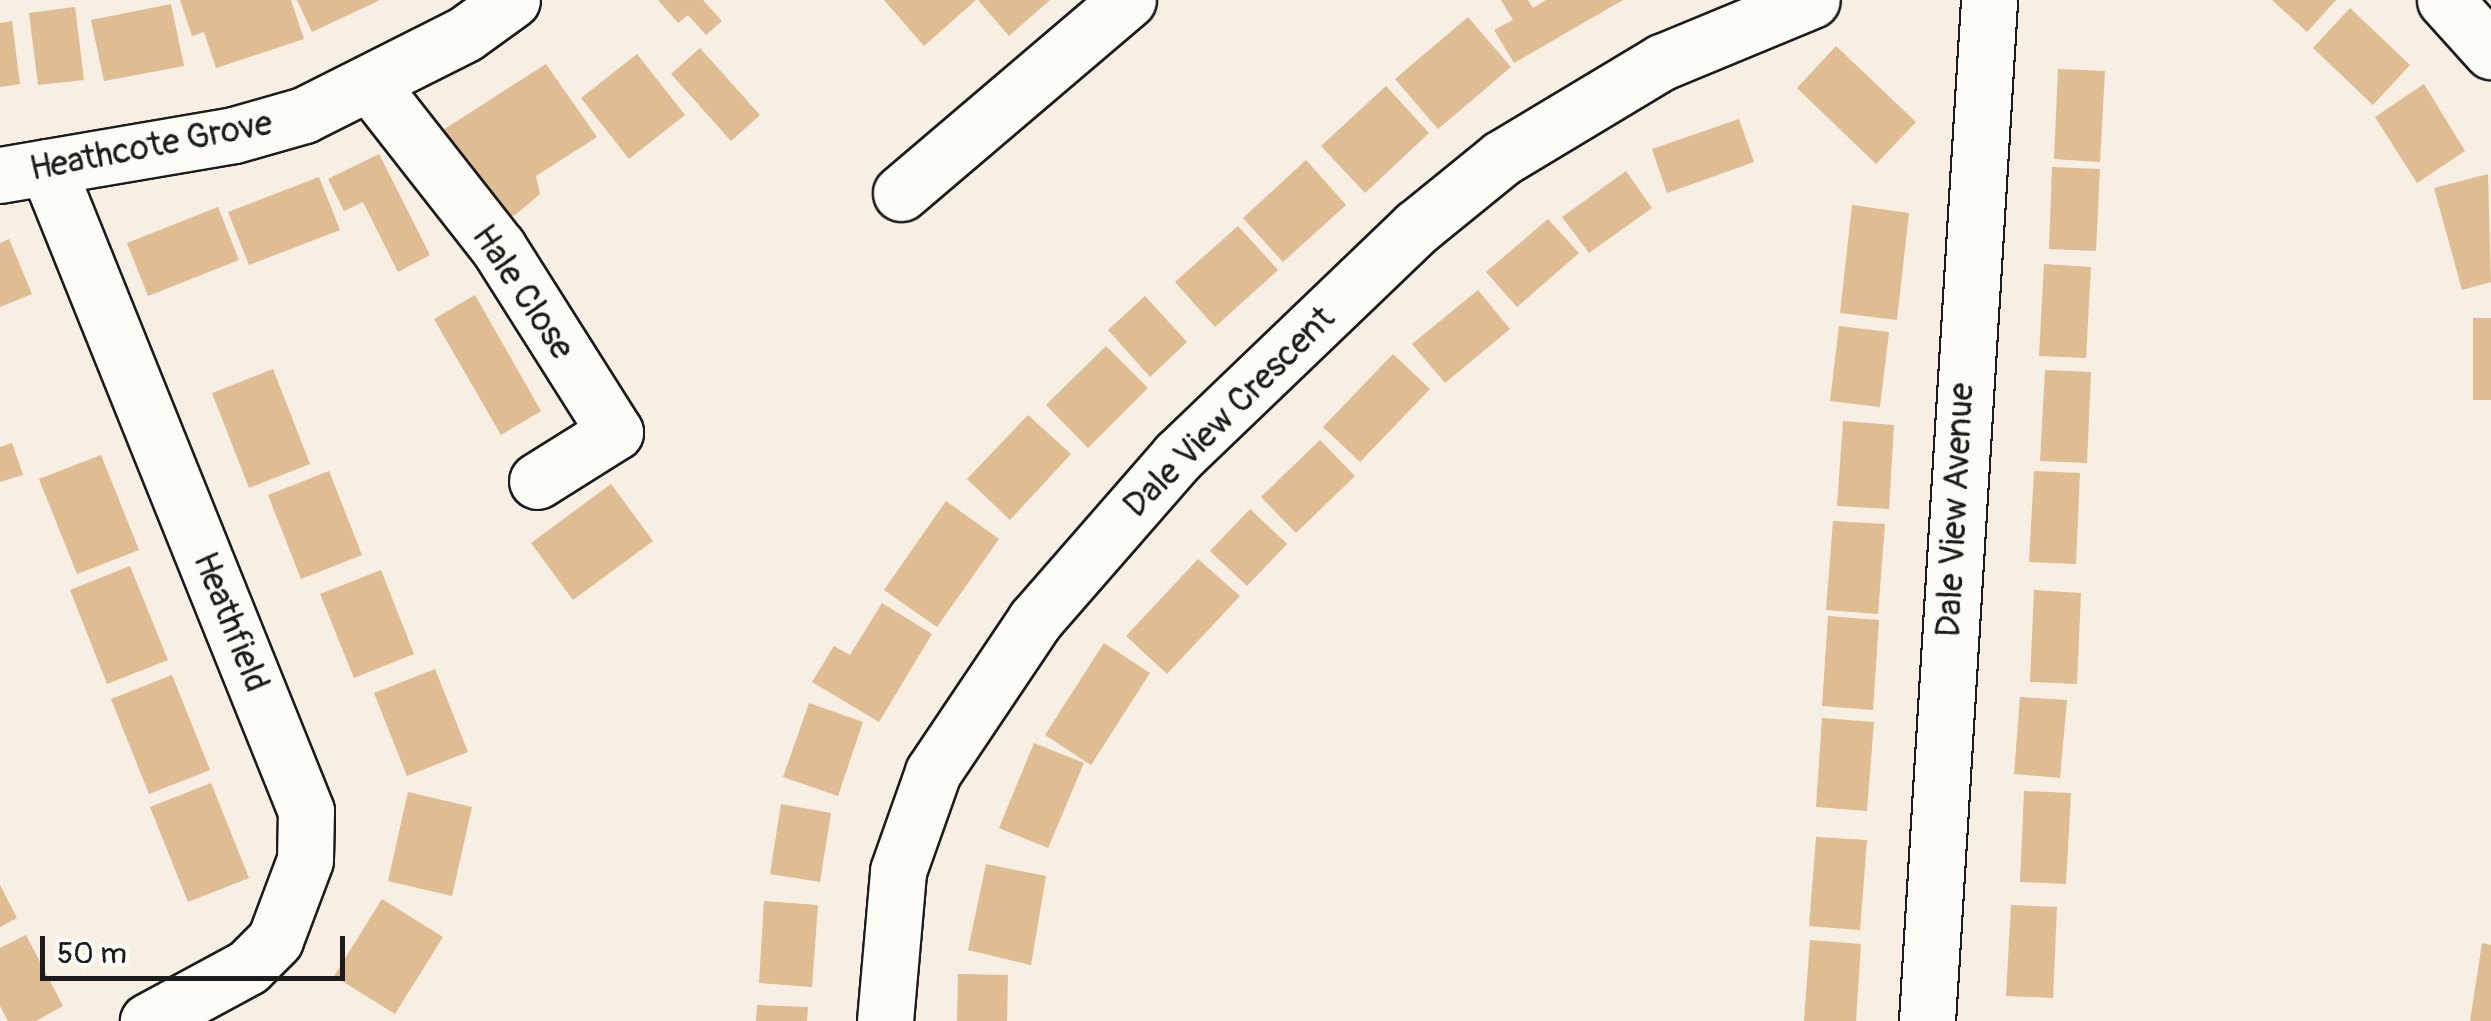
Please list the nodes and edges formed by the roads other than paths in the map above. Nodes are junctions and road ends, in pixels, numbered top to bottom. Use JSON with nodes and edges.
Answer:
{"nodes":[{"id":1,"x":512,"y":0,"type":"edge"},
{"id":2,"x":1128,"y":0,"type":"edge"},
{"id":3,"x":1812,"y":0,"type":"edge"},
{"id":4,"x":1989,"y":0,"type":"edge"},
{"id":5,"x":2444,"y":0,"type":"edge"},
{"id":6,"x":2491,"y":50,"type":"edge"},
{"id":7,"x":370,"y":84,"type":"junction"},
{"id":8,"x":24,"y":171,"type":"edge"},
{"id":9,"x":901,"y":193,"type":"dead end"},
{"id":10,"x":536,"y":480,"type":"dead end"},
{"id":11,"x":148,"y":1021,"type":"edge"},
{"id":12,"x":885,"y":1021,"type":"edge"},
{"id":13,"x":1927,"y":1021,"type":"edge"}],
"edges":[{"from":1,"to":7,"type":"street","name":"Heathcote Grove"},
{"from":2,"to":9,"type":"street"},
{"from":3,"to":12,"type":"street","name":"Dale View Crescent"},
{"from":4,"to":13,"type":"street","name":"Dale View Avenue"},
{"from":5,"to":6,"type":"street"},
{"from":7,"to":8,"type":"street","name":"Heathcote Grove"},
{"from":7,"to":10,"type":"street","name":"Hale Close"},
{"from":8,"to":11,"type":"street","name":"Heathfield"}]}
